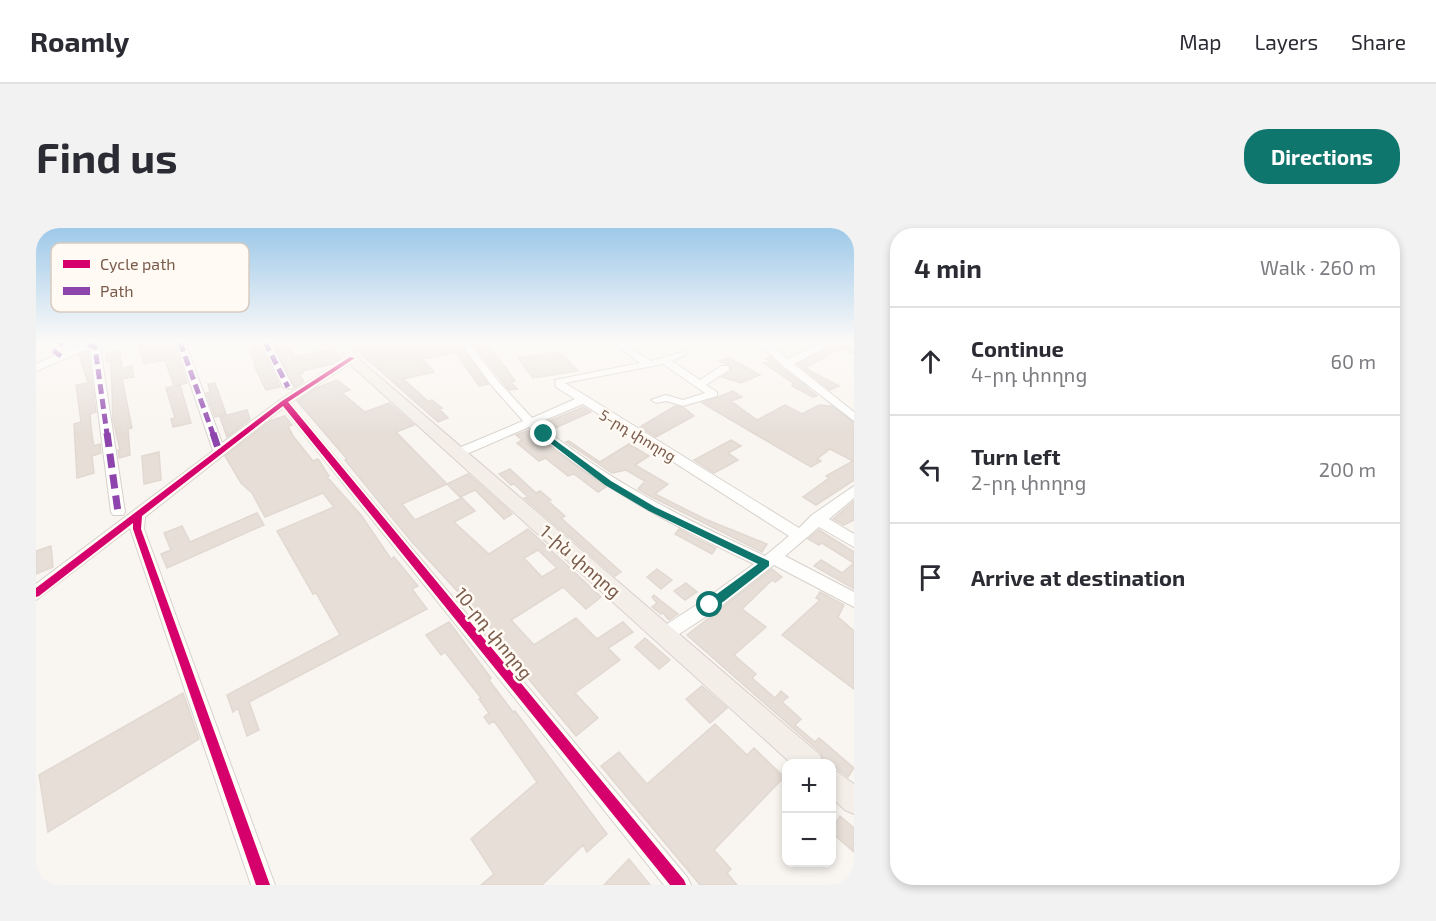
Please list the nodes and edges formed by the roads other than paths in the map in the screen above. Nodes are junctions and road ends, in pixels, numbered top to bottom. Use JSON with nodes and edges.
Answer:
{"nodes":[{"id":1,"x":99,"y":373,"type":"edge"},
{"id":2,"x":191,"y":373,"type":"edge"},
{"id":3,"x":277,"y":373,"type":"edge"},
{"id":4,"x":314,"y":373,"type":"edge"},
{"id":5,"x":374,"y":373,"type":"edge"},
{"id":6,"x":486,"y":373,"type":"edge"},
{"id":7,"x":606,"y":373,"type":"edge"},
{"id":8,"x":682,"y":373,"type":"edge"},
{"id":9,"x":718,"y":373,"type":"edge"},
{"id":10,"x":798,"y":373,"type":"edge"},
{"id":11,"x":699,"y":385,"type":"junction"},
{"id":12,"x":286,"y":394,"type":"junction"},
{"id":13,"x":656,"y":400,"type":"dead end"},
{"id":14,"x":581,"y":401,"type":"junction"},
{"id":15,"x":854,"y":418,"type":"edge"},
{"id":16,"x":529,"y":421,"type":"junction"},
{"id":17,"x":219,"y":451,"type":"junction"},
{"id":18,"x":458,"y":453,"type":"junction"},
{"id":19,"x":854,"y":491,"type":"edge"},
{"id":20,"x":118,"y":512,"type":"dead end"},
{"id":21,"x":138,"y":515,"type":"junction"},
{"id":22,"x":817,"y":519,"type":"junction"},
{"id":23,"x":798,"y":535,"type":"junction"},
{"id":24,"x":854,"y":540,"type":"edge"},
{"id":25,"x":770,"y":560,"type":"junction"},
{"id":26,"x":36,"y":593,"type":"edge"},
{"id":27,"x":854,"y":600,"type":"edge"},
{"id":28,"x":664,"y":635,"type":"junction"},
{"id":29,"x":805,"y":759,"type":"edge"},
{"id":30,"x":836,"y":786,"type":"edge"},
{"id":31,"x":854,"y":801,"type":"edge"},
{"id":32,"x":263,"y":885,"type":"edge"},
{"id":33,"x":679,"y":885,"type":"edge"}],
"edges":[{"from":1,"to":20,"type":"street"},
{"from":2,"to":17,"type":"street"},
{"from":3,"to":12,"type":"street","name":"10-րդ փողոց"},
{"from":4,"to":12,"type":"street"},
{"from":5,"to":18,"type":"main road","name":"1-ին փողոց"},
{"from":6,"to":16,"type":"street"},
{"from":7,"to":14,"type":"street","name":"5-րդ փողոց"},
{"from":8,"to":11,"type":"street"},
{"from":9,"to":11,"type":"street"},
{"from":10,"to":15,"type":"street"},
{"from":11,"to":13,"type":"street"},
{"from":12,"to":17,"type":"street"},
{"from":12,"to":33,"type":"street","name":"10-րդ փողոց"},
{"from":14,"to":16,"type":"street"},
{"from":14,"to":23,"type":"street","name":"5-րդ փողոց"},
{"from":16,"to":18,"type":"street"},
{"from":16,"to":25,"type":"street"},
{"from":17,"to":21,"type":"street"},
{"from":18,"to":28,"type":"main road","name":"1-ին փողոց"},
{"from":19,"to":22,"type":"street"},
{"from":21,"to":26,"type":"street"},
{"from":21,"to":32,"type":"street"},
{"from":22,"to":23,"type":"street"},
{"from":22,"to":24,"type":"street"},
{"from":23,"to":25,"type":"street"},
{"from":25,"to":27,"type":"street"},
{"from":25,"to":28,"type":"street"},
{"from":28,"to":29,"type":"main road","name":"1-ին փողոց"},
{"from":30,"to":31,"type":"main road"}]}
